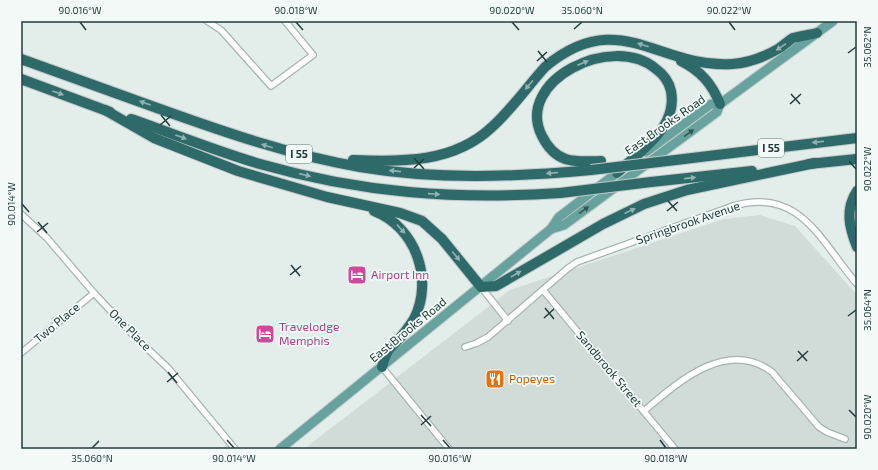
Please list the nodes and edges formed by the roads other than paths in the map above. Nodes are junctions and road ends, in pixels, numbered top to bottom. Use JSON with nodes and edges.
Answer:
{"nodes":[{"id":1,"x":207,"y":21,"type":"edge"},
{"id":2,"x":285,"y":21,"type":"edge"},
{"id":3,"x":833,"y":21,"type":"edge"},
{"id":4,"x":817,"y":33,"type":"junction"},
{"id":5,"x":658,"y":50,"type":"junction"},
{"id":6,"x":21,"y":59,"type":"edge"},
{"id":7,"x":21,"y":79,"type":"edge"},
{"id":8,"x":720,"y":104,"type":"junction"},
{"id":9,"x":105,"y":110,"type":"junction"},
{"id":10,"x":857,"y":138,"type":"edge"},
{"id":11,"x":319,"y":159,"type":"junction"},
{"id":12,"x":857,"y":159,"type":"edge"},
{"id":13,"x":636,"y":164,"type":"junction"},
{"id":14,"x":815,"y":164,"type":"junction"},
{"id":15,"x":617,"y":173,"type":"junction"},
{"id":16,"x":857,"y":191,"type":"edge"},
{"id":17,"x":355,"y":204,"type":"junction"},
{"id":18,"x":21,"y":214,"type":"edge"},
{"id":19,"x":551,"y":229,"type":"junction"},
{"id":20,"x":857,"y":247,"type":"edge"},
{"id":21,"x":857,"y":284,"type":"edge"},
{"id":22,"x":480,"y":286,"type":"junction"},
{"id":23,"x":543,"y":290,"type":"junction"},
{"id":24,"x":94,"y":293,"type":"junction"},
{"id":25,"x":508,"y":321,"type":"junction"},
{"id":26,"x":466,"y":347,"type":"dead end"},
{"id":27,"x":21,"y":353,"type":"edge"},
{"id":28,"x":382,"y":367,"type":"junction"},
{"id":29,"x":644,"y":411,"type":"junction"},
{"id":30,"x":845,"y":439,"type":"dead end"},
{"id":31,"x":235,"y":449,"type":"edge"},
{"id":32,"x":280,"y":449,"type":"edge"},
{"id":33,"x":449,"y":449,"type":"edge"},
{"id":34,"x":675,"y":449,"type":"edge"}],
"edges":[{"from":1,"to":2,"type":"street"},
{"from":3,"to":4,"type":"main road","name":"East Brooks Road"},
{"from":4,"to":5,"type":"highway","one_way":true},
{"from":4,"to":8,"type":"main road","name":"East Brooks Road"},
{"from":5,"to":8,"type":"highway"},
{"from":5,"to":11,"type":"highway","one_way":true},
{"from":11,"to":6,"type":"highway","number":"I 55","one_way":true},
{"from":7,"to":9,"type":"highway","number":"I 55","one_way":true},
{"from":8,"to":15,"type":"main road","name":"East Brooks Road"},
{"from":19,"to":8,"type":"main road","name":"East Brooks Road","one_way":true},
{"from":9,"to":14,"type":"highway","number":"I 55","one_way":true,"bridge":true},
{"from":9,"to":17,"type":"highway"},
{"from":10,"to":13,"type":"highway","number":"I 55","one_way":true,"bridge":true},
{"from":13,"to":11,"type":"highway","number":"I 55","one_way":true,"bridge":true},
{"from":12,"to":14,"type":"highway","number":"I 55"},
{"from":13,"to":15,"type":"highway","one_way":true},
{"from":22,"to":14,"type":"highway","one_way":true},
{"from":15,"to":19,"type":"main road","name":"East Brooks Road"},
{"from":16,"to":20,"type":"highway"},
{"from":17,"to":22,"type":"highway","one_way":true},
{"from":17,"to":28,"type":"highway","one_way":true},
{"from":18,"to":24,"type":"street","name":"One Place"},
{"from":19,"to":22,"type":"main road","name":"East Brooks Road"},
{"from":21,"to":23,"type":"street","name":"Springbrook Avenue"},
{"from":22,"to":25,"type":"street"},
{"from":22,"to":28,"type":"main road","name":"East Brooks Road"},
{"from":23,"to":25,"type":"street","name":"Springbrook Avenue"},
{"from":23,"to":29,"type":"street","name":"Sandbrook Street"},
{"from":24,"to":27,"type":"street","name":"Two Place"},
{"from":24,"to":31,"type":"street","name":"One Place"},
{"from":25,"to":26,"type":"street","name":"Springbrook Avenue"},
{"from":28,"to":32,"type":"main road","name":"East Brooks Road"},
{"from":28,"to":33,"type":"street"},
{"from":29,"to":30,"type":"street"},
{"from":29,"to":34,"type":"street","name":"Sandbrook Street"}]}
